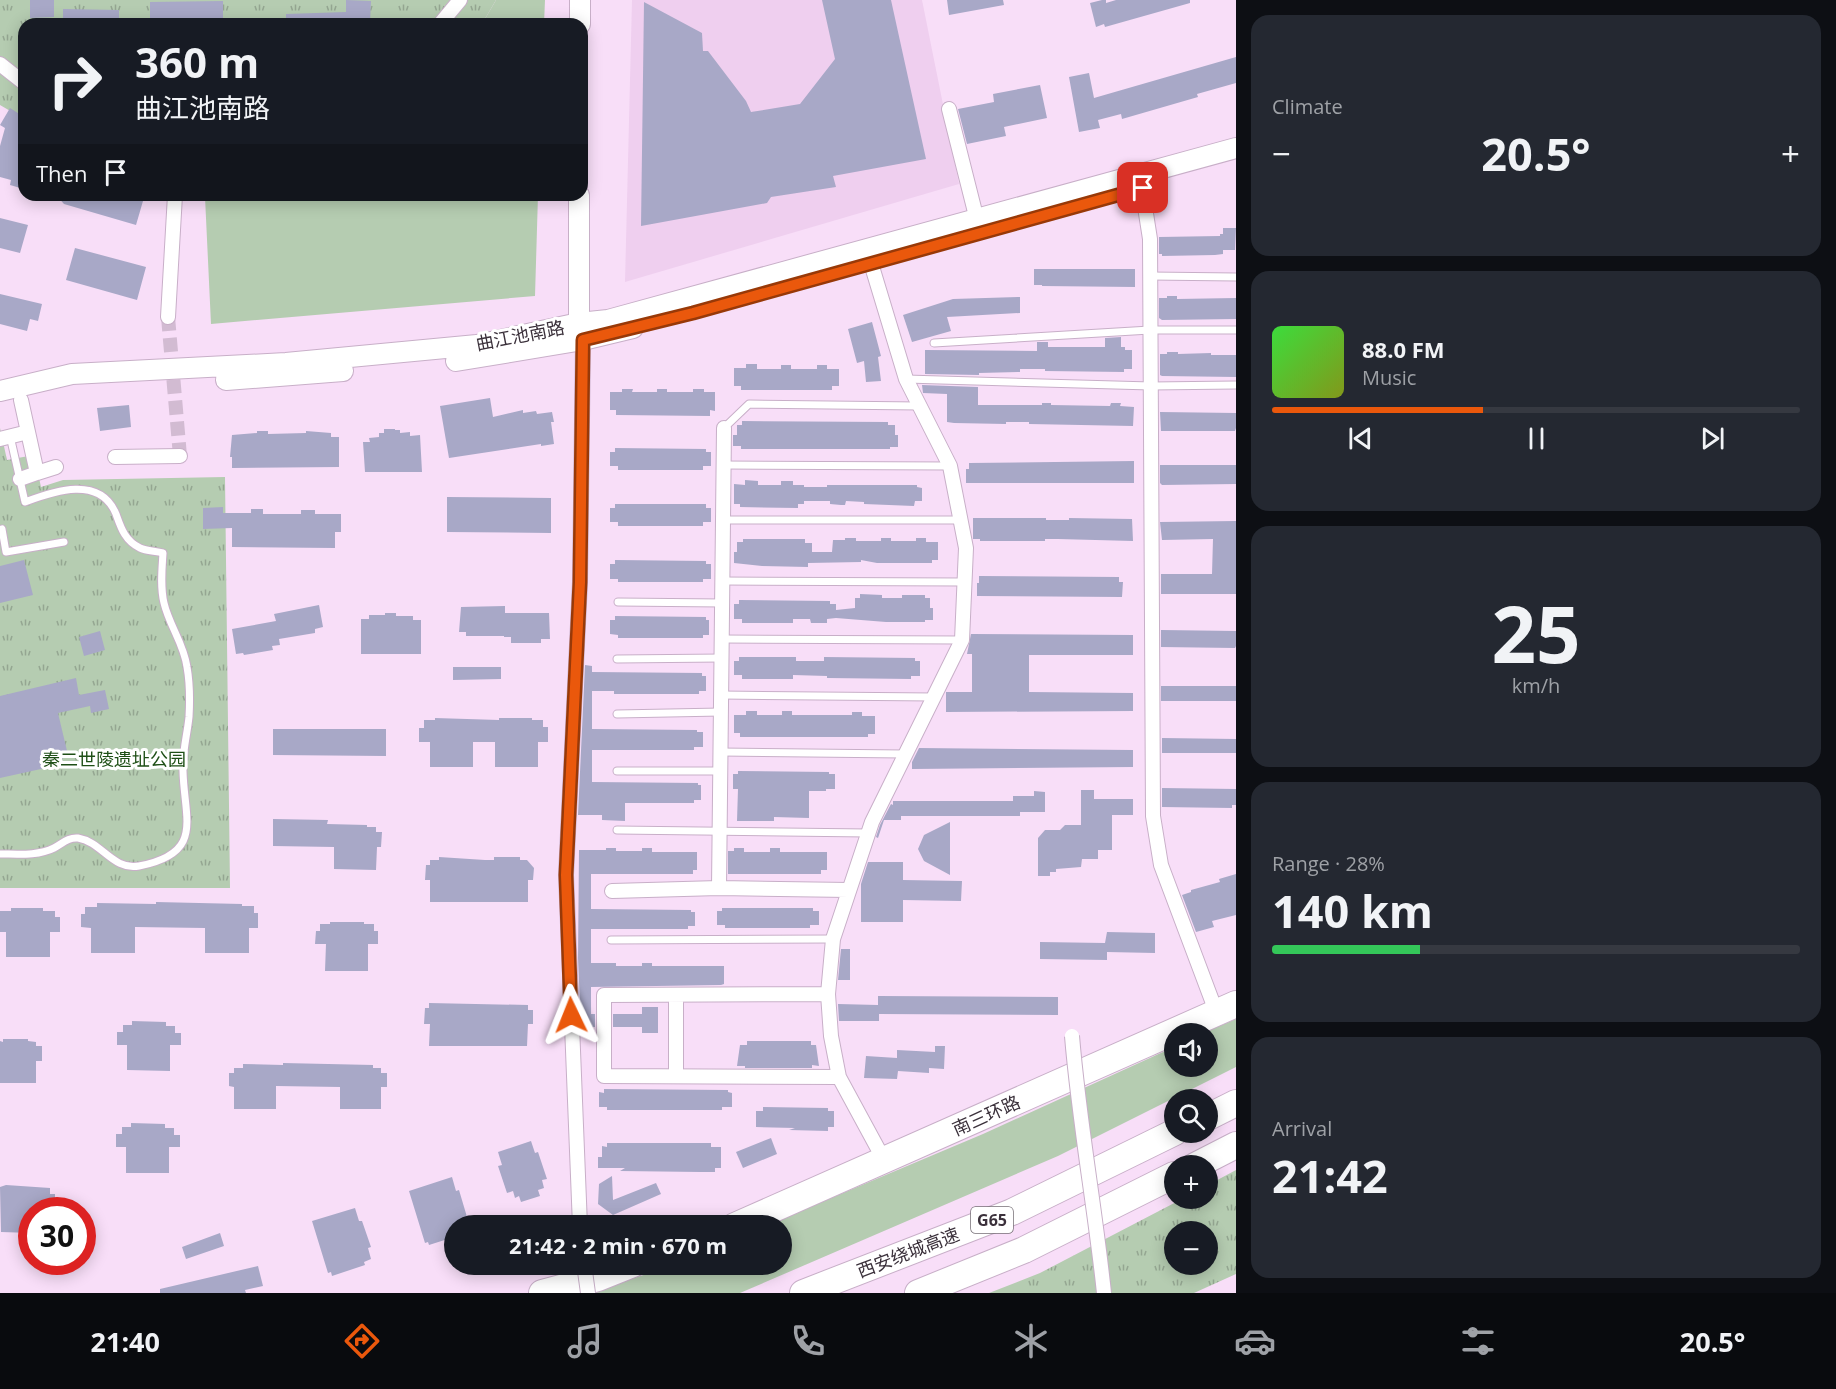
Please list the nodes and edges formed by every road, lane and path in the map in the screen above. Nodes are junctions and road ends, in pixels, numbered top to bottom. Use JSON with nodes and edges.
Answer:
{"nodes":[{"id":1,"x":460,"y":0,"type":"edge"},
{"id":2,"x":580,"y":0,"type":"edge"},
{"id":3,"x":445,"y":18,"type":"edge"},
{"id":4,"x":580,"y":18,"type":"edge"},
{"id":5,"x":0,"y":64,"type":"edge"},
{"id":6,"x":18,"y":78,"type":"edge"},
{"id":7,"x":949,"y":109,"type":"dead end"},
{"id":8,"x":1236,"y":148,"type":"edge"},
{"id":9,"x":1236,"y":162,"type":"edge"},
{"id":10,"x":1143,"y":188,"type":"junction"},
{"id":11,"x":175,"y":201,"type":"edge"},
{"id":12,"x":579,"y":201,"type":"edge"},
{"id":13,"x":977,"y":220,"type":"junction"},
{"id":14,"x":869,"y":257,"type":"junction"},
{"id":15,"x":1150,"y":276,"type":"junction"},
{"id":16,"x":1236,"y":277,"type":"edge"},
{"id":17,"x":168,"y":317,"type":"tunnel mouth"},
{"id":18,"x":1150,"y":330,"type":"junction"},
{"id":19,"x":1236,"y":330,"type":"edge"},
{"id":20,"x":581,"y":332,"type":"junction"},
{"id":21,"x":934,"y":343,"type":"dead end"},
{"id":22,"x":906,"y":379,"type":"junction"},
{"id":23,"x":1236,"y":385,"type":"edge"},
{"id":24,"x":1150,"y":386,"type":"junction"},
{"id":25,"x":0,"y":391,"type":"edge"},
{"id":26,"x":21,"y":400,"type":"junction"},
{"id":27,"x":0,"y":405,"type":"edge"},
{"id":28,"x":920,"y":406,"type":"junction"},
{"id":29,"x":724,"y":428,"type":"joint"},
{"id":30,"x":28,"y":432,"type":"junction"},
{"id":31,"x":5,"y":437,"type":"edge"},
{"id":32,"x":180,"y":456,"type":"dead end"},
{"id":33,"x":115,"y":457,"type":"dead end"},
{"id":34,"x":724,"y":465,"type":"junction"},
{"id":35,"x":950,"y":466,"type":"junction"},
{"id":36,"x":56,"y":467,"type":"dead end"},
{"id":37,"x":37,"y":473,"type":"junction"},
{"id":38,"x":20,"y":479,"type":"junction"},
{"id":39,"x":723,"y":520,"type":"junction"},
{"id":40,"x":960,"y":520,"type":"junction"},
{"id":41,"x":0,"y":530,"type":"edge"},
{"id":42,"x":64,"y":542,"type":"dead end"},
{"id":43,"x":723,"y":581,"type":"junction"},
{"id":44,"x":964,"y":582,"type":"junction"},
{"id":45,"x":618,"y":602,"type":"dead end"},
{"id":46,"x":723,"y":603,"type":"junction"},
{"id":47,"x":722,"y":639,"type":"junction"},
{"id":48,"x":962,"y":640,"type":"junction"},
{"id":49,"x":722,"y":658,"type":"junction"},
{"id":50,"x":618,"y":659,"type":"dead end"},
{"id":51,"x":721,"y":695,"type":"junction"},
{"id":52,"x":933,"y":697,"type":"junction"},
{"id":53,"x":721,"y":712,"type":"junction"},
{"id":54,"x":617,"y":714,"type":"dead end"},
{"id":55,"x":721,"y":752,"type":"junction"},
{"id":56,"x":904,"y":754,"type":"junction"},
{"id":57,"x":617,"y":771,"type":"dead end"},
{"id":58,"x":720,"y":771,"type":"junction"},
{"id":59,"x":617,"y":830,"type":"dead end"},
{"id":60,"x":720,"y":831,"type":"junction"},
{"id":61,"x":868,"y":833,"type":"junction"},
{"id":62,"x":0,"y":854,"type":"edge"},
{"id":63,"x":719,"y":888,"type":"junction"},
{"id":64,"x":849,"y":890,"type":"junction"},
{"id":65,"x":612,"y":891,"type":"dead end"},
{"id":66,"x":833,"y":939,"type":"junction"},
{"id":67,"x":611,"y":940,"type":"dead end"},
{"id":68,"x":676,"y":994,"type":"junction"},
{"id":69,"x":828,"y":994,"type":"junction"},
{"id":70,"x":1226,"y":1009,"type":"edge"},
{"id":71,"x":1072,"y":1036,"type":"dead end"},
{"id":72,"x":676,"y":1076,"type":"junction"},
{"id":73,"x":839,"y":1077,"type":"junction"},
{"id":74,"x":1236,"y":1103,"type":"edge"},
{"id":75,"x":1218,"y":1112,"type":"edge"},
{"id":76,"x":1164,"y":1137,"type":"edge"},
{"id":77,"x":1236,"y":1145,"type":"edge"},
{"id":78,"x":1216,"y":1155,"type":"edge"},
{"id":79,"x":884,"y":1160,"type":"junction"},
{"id":80,"x":1164,"y":1180,"type":"edge"},
{"id":81,"x":579,"y":1215,"type":"edge"},
{"id":82,"x":760,"y":1215,"type":"edge"},
{"id":83,"x":586,"y":1275,"type":"edge"},
{"id":84,"x":606,"y":1275,"type":"edge"},
{"id":85,"x":542,"y":1293,"type":"edge"},
{"id":86,"x":588,"y":1293,"type":"edge"},
{"id":87,"x":804,"y":1293,"type":"edge"},
{"id":88,"x":918,"y":1293,"type":"edge"},
{"id":89,"x":1104,"y":1293,"type":"edge"}],
"edges":[{"from":1,"to":3,"type":"street"},
{"from":2,"to":4,"type":"main road"},
{"from":5,"to":6,"type":"street"},
{"from":7,"to":13,"type":"street"},
{"from":8,"to":13,"type":"main road","name":"曲江池南路"},
{"from":9,"to":10,"type":"main road","name":"曲江池南路"},
{"from":10,"to":14,"type":"main road","name":"曲江池南路"},
{"from":10,"to":15,"type":"street"},
{"from":11,"to":17,"type":"street"},
{"from":12,"to":20,"type":"main road"},
{"from":13,"to":14,"type":"main road","name":"曲江池南路"},
{"from":14,"to":20,"type":"main road","name":"曲江池南路"},
{"from":14,"to":22,"type":"street"},
{"from":15,"to":16,"type":"lane"},
{"from":15,"to":18,"type":"street"},
{"from":18,"to":19,"type":"lane"},
{"from":18,"to":21,"type":"lane"},
{"from":18,"to":24,"type":"street"},
{"from":20,"to":25,"type":"main road","name":"曲江池南路"},
{"from":20,"to":26,"type":"main road","name":"曲江池南路"},
{"from":20,"to":81,"type":"street"},
{"from":22,"to":24,"type":"lane"},
{"from":22,"to":28,"type":"street"},
{"from":23,"to":24,"type":"lane"},
{"from":24,"to":70,"type":"street"},
{"from":26,"to":27,"type":"main road","name":"曲江池南路"},
{"from":26,"to":30,"type":"street"},
{"from":28,"to":29,"type":"lane"},
{"from":28,"to":35,"type":"street"},
{"from":29,"to":34,"type":"street"},
{"from":30,"to":31,"type":"street"},
{"from":30,"to":37,"type":"street"},
{"from":31,"to":38,"type":"lane"},
{"from":32,"to":33,"type":"street"},
{"from":34,"to":35,"type":"lane"},
{"from":34,"to":39,"type":"street"},
{"from":35,"to":40,"type":"street"},
{"from":36,"to":37,"type":"street"},
{"from":37,"to":38,"type":"street"},
{"from":38,"to":62,"type":"lane"},
{"from":39,"to":40,"type":"lane"},
{"from":39,"to":43,"type":"street"},
{"from":40,"to":44,"type":"street"},
{"from":41,"to":42,"type":"lane"},
{"from":43,"to":44,"type":"lane"},
{"from":43,"to":46,"type":"street"},
{"from":44,"to":48,"type":"street"},
{"from":45,"to":46,"type":"lane"},
{"from":46,"to":47,"type":"street"},
{"from":47,"to":48,"type":"lane"},
{"from":47,"to":49,"type":"street"},
{"from":48,"to":52,"type":"street"},
{"from":49,"to":50,"type":"lane"},
{"from":49,"to":51,"type":"street"},
{"from":51,"to":52,"type":"lane"},
{"from":51,"to":53,"type":"street"},
{"from":52,"to":56,"type":"street"},
{"from":53,"to":54,"type":"lane"},
{"from":53,"to":55,"type":"street"},
{"from":55,"to":56,"type":"lane"},
{"from":55,"to":58,"type":"street"},
{"from":56,"to":61,"type":"street"},
{"from":57,"to":58,"type":"lane"},
{"from":58,"to":60,"type":"street"},
{"from":59,"to":60,"type":"lane"},
{"from":60,"to":61,"type":"lane"},
{"from":60,"to":63,"type":"street"},
{"from":61,"to":64,"type":"street"},
{"from":63,"to":64,"type":"street"},
{"from":63,"to":65,"type":"street"},
{"from":64,"to":66,"type":"street"},
{"from":66,"to":67,"type":"lane"},
{"from":66,"to":69,"type":"street"},
{"from":68,"to":69,"type":"street"},
{"from":68,"to":72,"type":"street"},
{"from":68,"to":72,"type":"street"},
{"from":69,"to":73,"type":"street"},
{"from":70,"to":79,"type":"highway","name":"南三环路"},
{"from":71,"to":89,"type":"street","bridge":true},
{"from":72,"to":73,"type":"street"},
{"from":73,"to":79,"type":"street"},
{"from":74,"to":75,"type":"highway"},
{"from":76,"to":87,"type":"highway","name":"西安绕城高速","number":"G65"},
{"from":77,"to":78,"type":"highway"},
{"from":79,"to":82,"type":"highway","name":"南三环路"},
{"from":80,"to":88,"type":"highway","number":"G65"},
{"from":83,"to":86,"type":"street","bridge":true},
{"from":84,"to":85,"type":"highway"}]}
